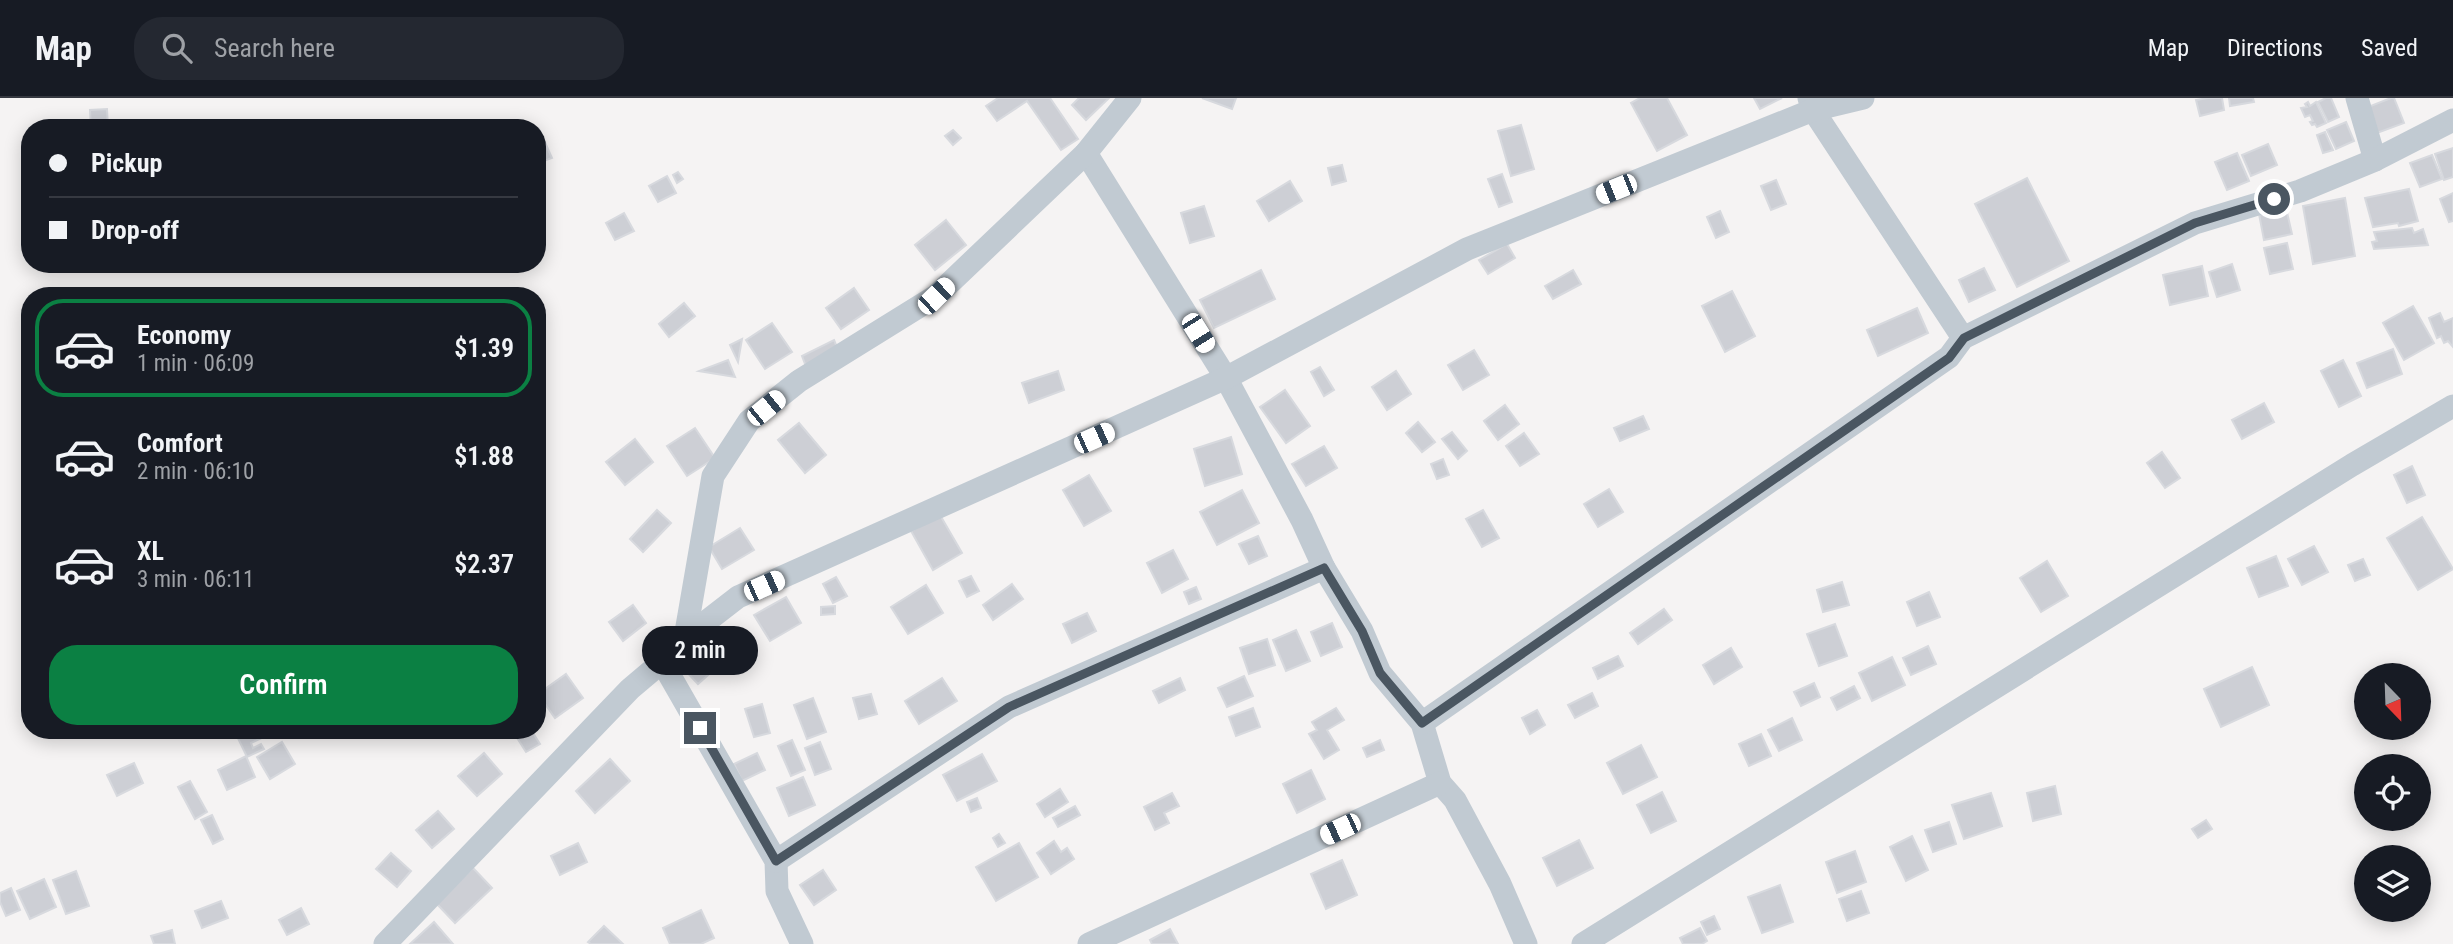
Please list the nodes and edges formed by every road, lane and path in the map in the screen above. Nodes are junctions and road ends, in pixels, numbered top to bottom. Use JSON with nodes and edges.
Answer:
{"nodes":[{"id":1,"x":1130,"y":98,"type":"edge"},
{"id":2,"x":1863,"y":98,"type":"edge"},
{"id":3,"x":2357,"y":98,"type":"edge"},
{"id":4,"x":1811,"y":104,"type":"edge"},
{"id":5,"x":2453,"y":120,"type":"edge"},
{"id":6,"x":1086,"y":153,"type":"junction"},
{"id":7,"x":2375,"y":159,"type":"junction"},
{"id":8,"x":1964,"y":338,"type":"junction"},
{"id":9,"x":1226,"y":378,"type":"junction"},
{"id":10,"x":2453,"y":406,"type":"edge"},
{"id":11,"x":1324,"y":568,"type":"junction"},
{"id":12,"x":685,"y":638,"type":"junction"},
{"id":13,"x":662,"y":662,"type":"junction"},
{"id":14,"x":1422,"y":723,"type":"junction"},
{"id":15,"x":1440,"y":783,"type":"junction"},
{"id":16,"x":776,"y":861,"type":"junction"},
{"id":17,"x":385,"y":944,"type":"edge"},
{"id":18,"x":803,"y":944,"type":"edge"},
{"id":19,"x":1089,"y":944,"type":"edge"},
{"id":20,"x":1526,"y":944,"type":"edge"},
{"id":21,"x":1583,"y":944,"type":"edge"}],
"edges":[{"from":1,"to":6,"type":"street"},
{"from":2,"to":4,"type":"street"},
{"from":3,"to":7,"type":"street"},
{"from":4,"to":8,"type":"street"},
{"from":4,"to":9,"type":"street"},
{"from":5,"to":7,"type":"street"},
{"from":6,"to":9,"type":"street"},
{"from":6,"to":12,"type":"street"},
{"from":7,"to":8,"type":"street"},
{"from":8,"to":14,"type":"street"},
{"from":9,"to":11,"type":"street"},
{"from":9,"to":12,"type":"street"},
{"from":10,"to":21,"type":"street"},
{"from":11,"to":14,"type":"street"},
{"from":11,"to":16,"type":"street"},
{"from":12,"to":13,"type":"street"},
{"from":13,"to":16,"type":"street"},
{"from":13,"to":17,"type":"street"},
{"from":14,"to":15,"type":"street"},
{"from":15,"to":19,"type":"street"},
{"from":15,"to":20,"type":"street"},
{"from":16,"to":18,"type":"street"}]}
